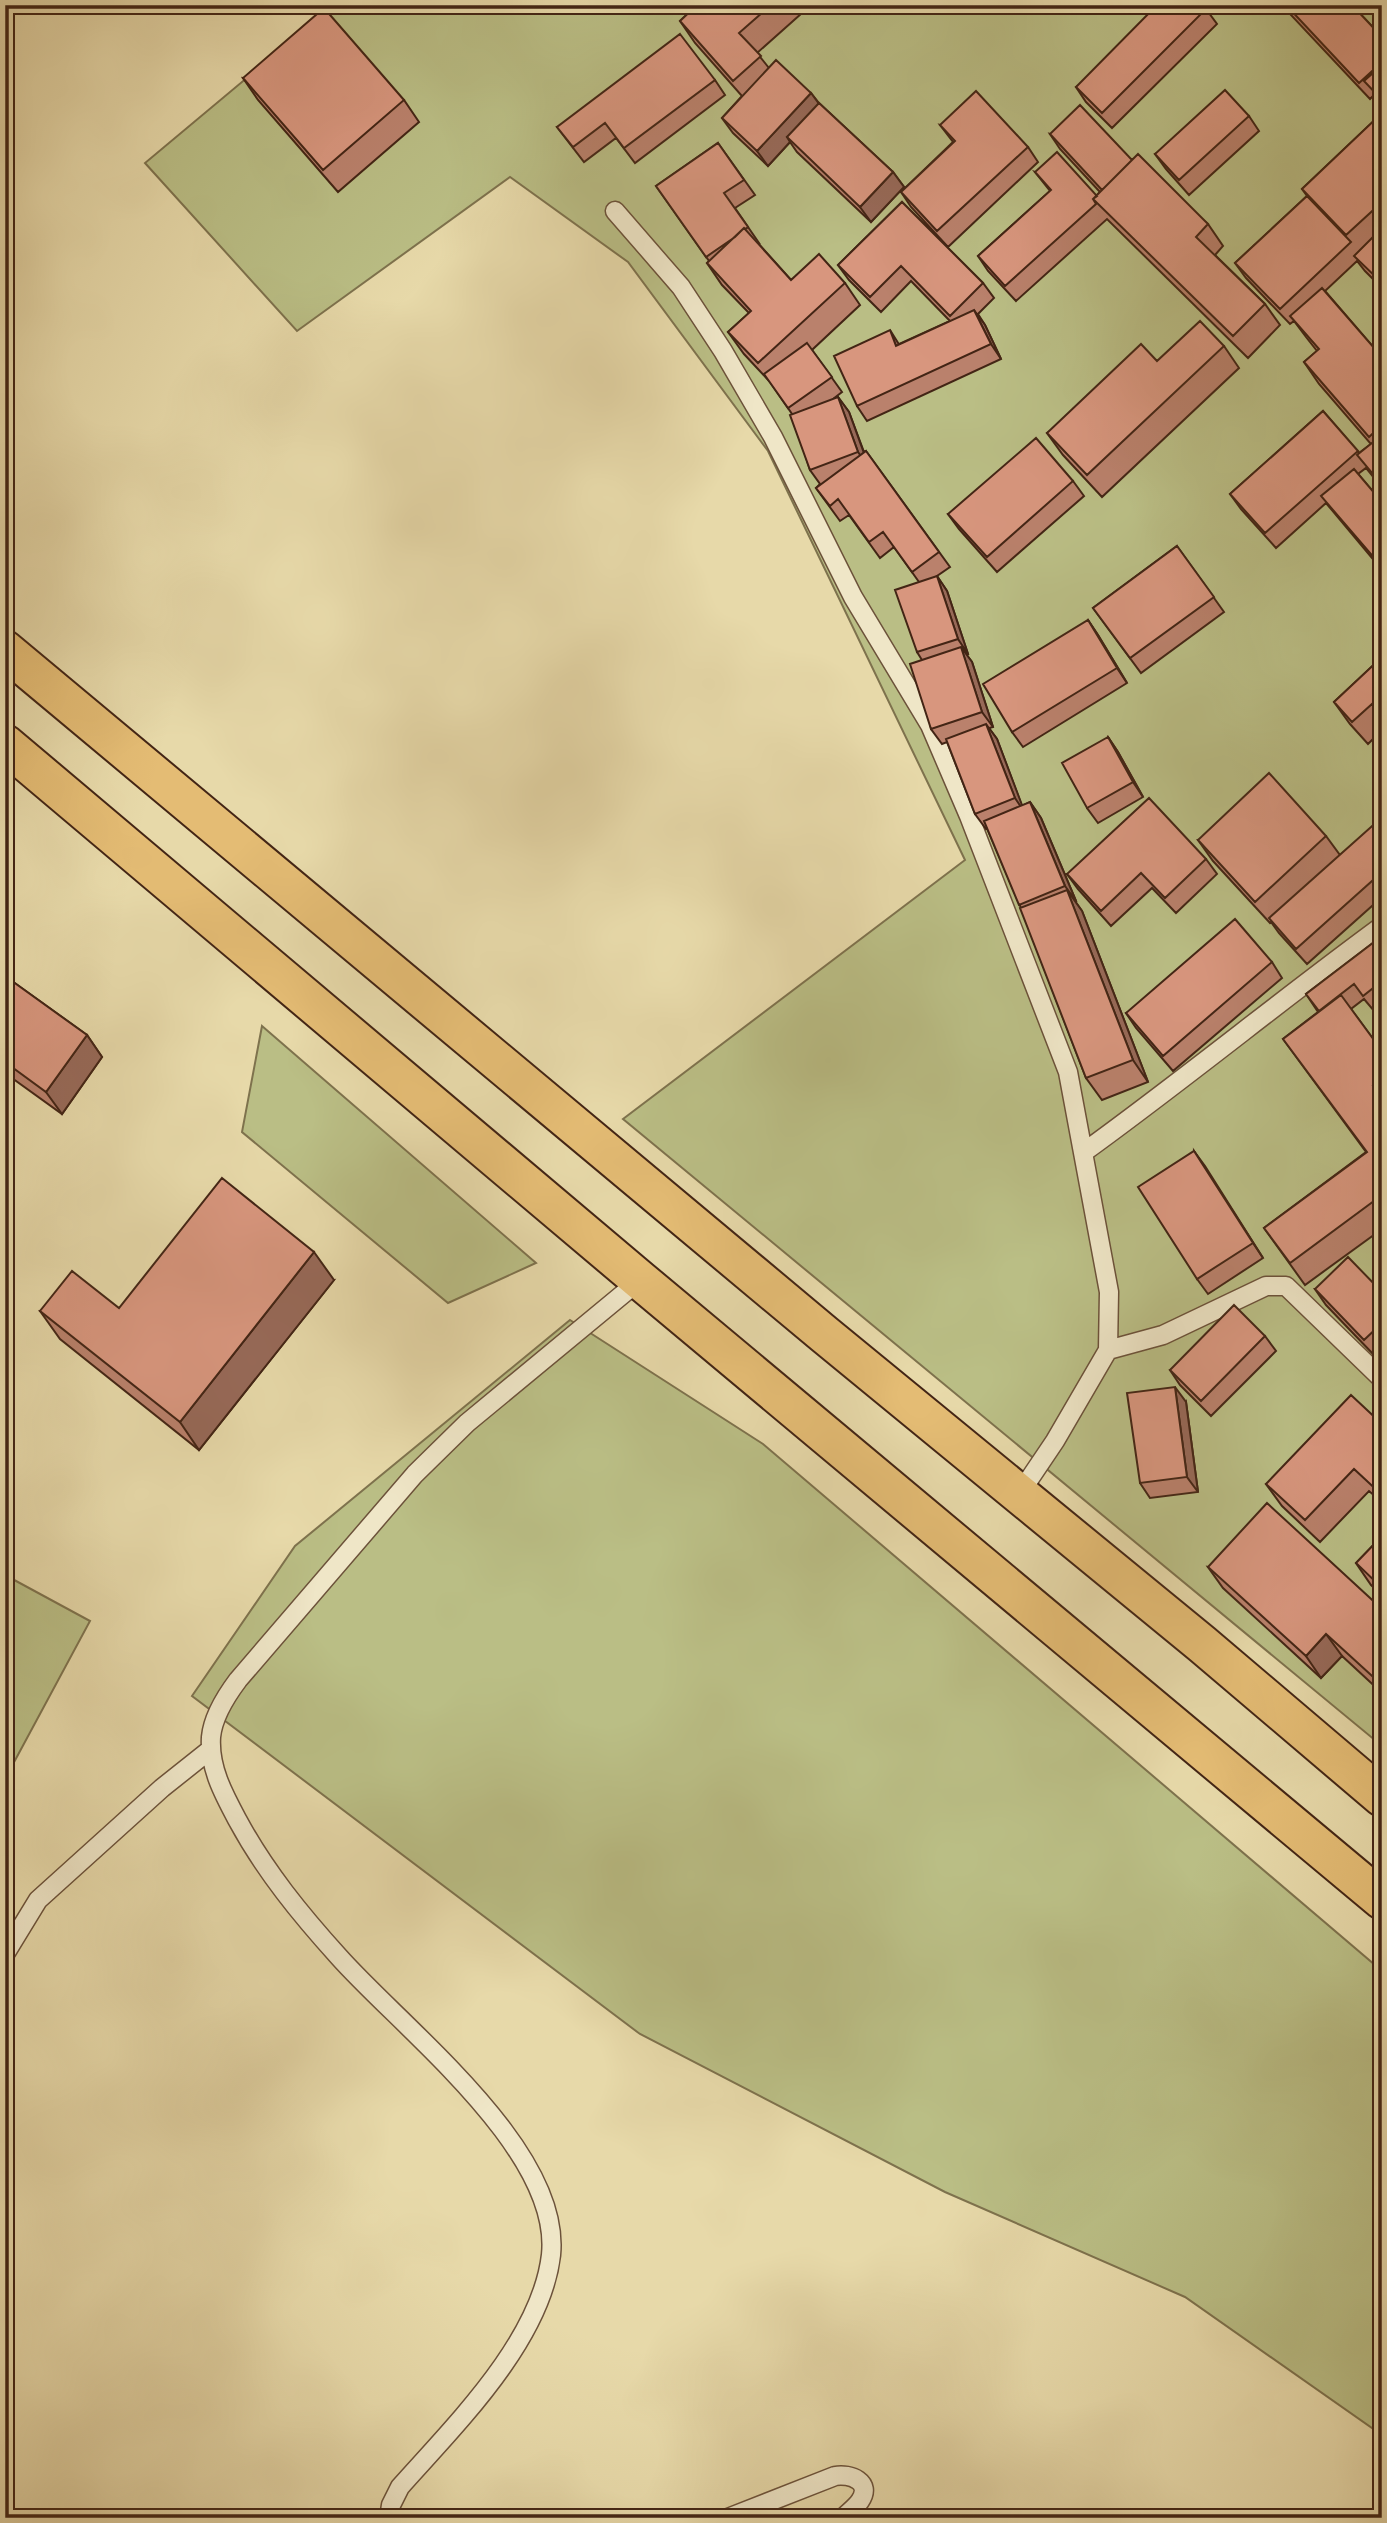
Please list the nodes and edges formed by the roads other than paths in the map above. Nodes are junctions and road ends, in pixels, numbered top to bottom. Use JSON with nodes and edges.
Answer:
{"nodes":[{"id":1,"x":615,"y":211,"type":"dead end"},
{"id":2,"x":5,"y":650,"type":"edge"},
{"id":3,"x":5,"y":744,"type":"edge"},
{"id":4,"x":1382,"y":926,"type":"edge"},
{"id":5,"x":1084,"y":1152,"type":"junction"},
{"id":6,"x":640,"y":1280,"type":"junction"},
{"id":7,"x":1108,"y":1350,"type":"junction"},
{"id":8,"x":1382,"y":1379,"type":"edge"},
{"id":9,"x":1020,"y":1493,"type":"junction"},
{"id":10,"x":211,"y":1749,"type":"junction"},
{"id":11,"x":1382,"y":1797,"type":"edge"},
{"id":12,"x":1382,"y":1900,"type":"edge"},
{"id":13,"x":5,"y":1954,"type":"edge"},
{"id":14,"x":389,"y":2518,"type":"edge"},
{"id":15,"x":729,"y":2518,"type":"edge"},
{"id":16,"x":843,"y":2518,"type":"edge"}],
"edges":[{"from":1,"to":5,"type":"lane"},
{"from":2,"to":9,"type":"highway"},
{"from":3,"to":6,"type":"highway"},
{"from":4,"to":5,"type":"lane"},
{"from":5,"to":7,"type":"lane"},
{"from":6,"to":10,"type":"lane"},
{"from":6,"to":12,"type":"highway"},
{"from":7,"to":8,"type":"lane"},
{"from":7,"to":9,"type":"lane"},
{"from":9,"to":11,"type":"highway"},
{"from":10,"to":13,"type":"lane"},
{"from":10,"to":14,"type":"lane"},
{"from":15,"to":16,"type":"lane"}]}
